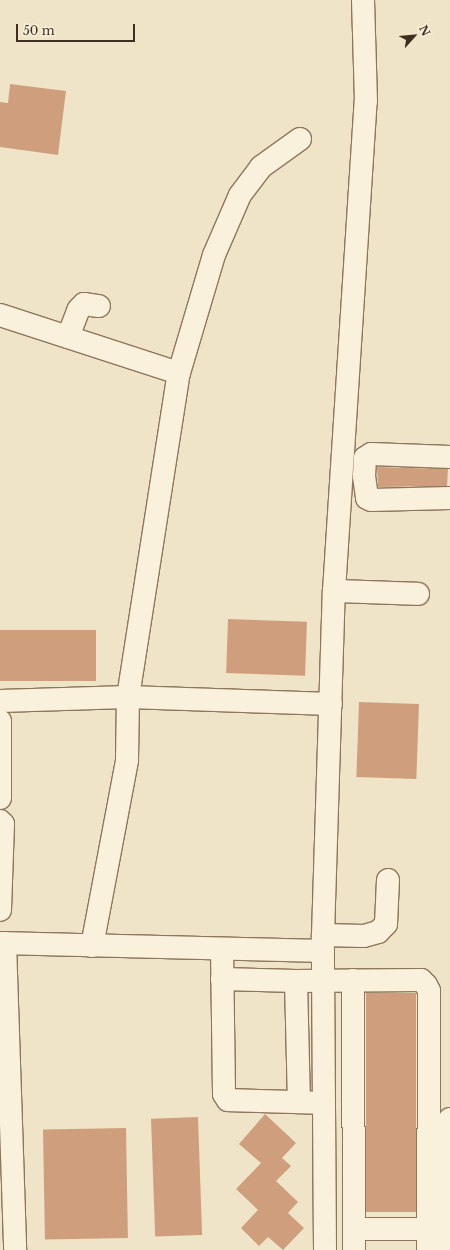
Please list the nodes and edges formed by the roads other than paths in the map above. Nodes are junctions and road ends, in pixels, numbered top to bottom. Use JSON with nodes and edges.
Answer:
{"nodes":[{"id":1,"x":363,"y":0,"type":"edge"},
{"id":2,"x":300,"y":139,"type":"dead end"},
{"id":3,"x":100,"y":306,"type":"dead end"},
{"id":4,"x":0,"y":315,"type":"edge"},
{"id":5,"x":68,"y":337,"type":"junction"},
{"id":6,"x":179,"y":373,"type":"junction"},
{"id":7,"x":450,"y":457,"type":"edge"},
{"id":8,"x":353,"y":475,"type":"junction"},
{"id":9,"x":450,"y":498,"type":"edge"},
{"id":10,"x":334,"y":591,"type":"junction"},
{"id":11,"x":418,"y":594,"type":"dead end"},
{"id":12,"x":128,"y":697,"type":"junction"},
{"id":13,"x":0,"y":701,"type":"edge"},
{"id":14,"x":331,"y":704,"type":"junction"},
{"id":15,"x":0,"y":721,"type":"edge"},
{"id":16,"x":0,"y":762,"type":"edge"},
{"id":17,"x":0,"y":798,"type":"edge"},
{"id":18,"x":0,"y":821,"type":"edge"},
{"id":19,"x":388,"y":880,"type":"dead end"},
{"id":20,"x":0,"y":898,"type":"edge"},
{"id":21,"x":0,"y":910,"type":"edge"},
{"id":22,"x":2,"y":943,"type":"edge"},
{"id":23,"x":323,"y":943,"type":"junction"},
{"id":24,"x":92,"y":946,"type":"junction"},
{"id":25,"x":222,"y":949,"type":"junction"},
{"id":26,"x":222,"y":979,"type":"junction"},
{"id":27,"x":322,"y":980,"type":"junction"},
{"id":28,"x":353,"y":980,"type":"junction"},
{"id":29,"x":296,"y":981,"type":"junction"},
{"id":30,"x":299,"y":1102,"type":"junction"},
{"id":31,"x":324,"y":1103,"type":"junction"},
{"id":32,"x":450,"y":1119,"type":"edge"},
{"id":33,"x":354,"y":1239,"type":"edge"},
{"id":34,"x":428,"y":1240,"type":"edge"},
{"id":35,"x":16,"y":1250,"type":"edge"},
{"id":36,"x":325,"y":1250,"type":"edge"},
{"id":37,"x":446,"y":1250,"type":"edge"}],
"edges":[{"from":1,"to":8,"type":"street"},
{"from":2,"to":6,"type":"street"},
{"from":3,"to":5,"type":"street"},
{"from":4,"to":5,"type":"street"},
{"from":5,"to":6,"type":"street"},
{"from":6,"to":12,"type":"street"},
{"from":7,"to":8,"type":"street"},
{"from":8,"to":9,"type":"street"},
{"from":8,"to":10,"type":"street"},
{"from":10,"to":11,"type":"street"},
{"from":10,"to":14,"type":"street"},
{"from":12,"to":13,"type":"street"},
{"from":12,"to":14,"type":"street"},
{"from":12,"to":24,"type":"street"},
{"from":14,"to":23,"type":"street"},
{"from":15,"to":16,"type":"street"},
{"from":16,"to":17,"type":"street"},
{"from":18,"to":20,"type":"street"},
{"from":19,"to":23,"type":"street"},
{"from":20,"to":21,"type":"street"},
{"from":22,"to":24,"type":"street"},
{"from":22,"to":35,"type":"street"},
{"from":23,"to":25,"type":"street"},
{"from":23,"to":27,"type":"street"},
{"from":24,"to":25,"type":"street"},
{"from":25,"to":26,"type":"street"},
{"from":26,"to":29,"type":"street"},
{"from":26,"to":30,"type":"street"},
{"from":27,"to":28,"type":"street"},
{"from":27,"to":29,"type":"street"},
{"from":27,"to":31,"type":"street"},
{"from":28,"to":33,"type":"street"},
{"from":28,"to":34,"type":"street"},
{"from":29,"to":30,"type":"street"},
{"from":30,"to":31,"type":"street"},
{"from":31,"to":36,"type":"street"},
{"from":32,"to":37,"type":"street"},
{"from":33,"to":34,"type":"street"}]}
